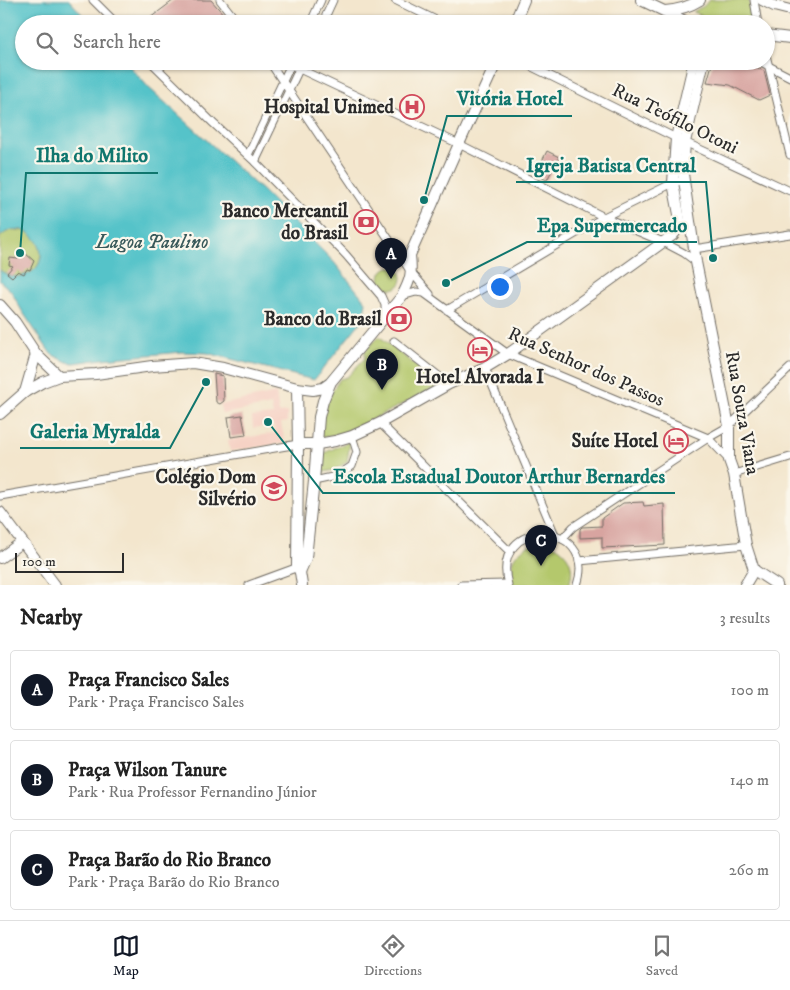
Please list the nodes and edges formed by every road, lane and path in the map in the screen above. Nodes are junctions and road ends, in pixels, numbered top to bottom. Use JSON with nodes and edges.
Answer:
{"nodes":[{"id":1,"x":93,"y":0,"type":"edge"},
{"id":2,"x":220,"y":0,"type":"edge"},
{"id":3,"x":322,"y":0,"type":"edge"},
{"id":4,"x":333,"y":0,"type":"edge"},
{"id":5,"x":395,"y":0,"type":"edge"},
{"id":6,"x":524,"y":0,"type":"edge"},
{"id":7,"x":641,"y":0,"type":"edge"},
{"id":8,"x":700,"y":0,"type":"edge"},
{"id":9,"x":754,"y":0,"type":"edge"},
{"id":10,"x":762,"y":0,"type":"edge"},
{"id":11,"x":650,"y":2,"type":"edge"},
{"id":12,"x":790,"y":10,"type":"edge"},
{"id":13,"x":664,"y":11,"type":"junction"},
{"id":14,"x":108,"y":15,"type":"edge"},
{"id":15,"x":232,"y":15,"type":"edge"},
{"id":16,"x":314,"y":15,"type":"edge"},
{"id":17,"x":326,"y":15,"type":"edge"},
{"id":18,"x":426,"y":15,"type":"edge"},
{"id":19,"x":518,"y":15,"type":"edge"},
{"id":20,"x":672,"y":15,"type":"edge"},
{"id":21,"x":756,"y":15,"type":"edge"},
{"id":22,"x":775,"y":36,"type":"edge"},
{"id":23,"x":790,"y":38,"type":"edge"},
{"id":24,"x":159,"y":70,"type":"edge"},
{"id":25,"x":275,"y":70,"type":"edge"},
{"id":26,"x":289,"y":70,"type":"edge"},
{"id":27,"x":300,"y":70,"type":"edge"},
{"id":28,"x":312,"y":70,"type":"edge"},
{"id":29,"x":494,"y":70,"type":"edge"},
{"id":30,"x":538,"y":70,"type":"edge"},
{"id":31,"x":693,"y":70,"type":"edge"},
{"id":32,"x":701,"y":70,"type":"edge"},
{"id":33,"x":770,"y":70,"type":"edge"},
{"id":34,"x":774,"y":70,"type":"edge"},
{"id":35,"x":790,"y":77,"type":"edge"},
{"id":36,"x":283,"y":82,"type":"junction"},
{"id":37,"x":289,"y":91,"type":"junction"},
{"id":38,"x":681,"y":140,"type":"junction"},
{"id":39,"x":459,"y":144,"type":"junction"},
{"id":40,"x":248,"y":155,"type":"junction"},
{"id":41,"x":790,"y":155,"type":"edge"},
{"id":42,"x":256,"y":162,"type":"junction"},
{"id":43,"x":684,"y":180,"type":"junction"},
{"id":44,"x":673,"y":183,"type":"junction"},
{"id":45,"x":790,"y":191,"type":"edge"},
{"id":46,"x":604,"y":217,"type":"junction"},
{"id":47,"x":790,"y":234,"type":"edge"},
{"id":48,"x":663,"y":242,"type":"junction"},
{"id":49,"x":694,"y":249,"type":"junction"},
{"id":50,"x":696,"y":262,"type":"junction"},
{"id":51,"x":412,"y":273,"type":"junction"},
{"id":52,"x":402,"y":296,"type":"junction"},
{"id":53,"x":433,"y":298,"type":"junction"},
{"id":54,"x":0,"y":305,"type":"edge"},
{"id":55,"x":447,"y":310,"type":"junction"},
{"id":56,"x":385,"y":316,"type":"junction"},
{"id":57,"x":394,"y":341,"type":"dead end"},
{"id":58,"x":36,"y":354,"type":"junction"},
{"id":59,"x":508,"y":354,"type":"junction"},
{"id":60,"x":485,"y":368,"type":"junction"},
{"id":61,"x":790,"y":368,"type":"edge"},
{"id":62,"x":59,"y":376,"type":"junction"},
{"id":63,"x":330,"y":383,"type":"junction"},
{"id":64,"x":449,"y":384,"type":"junction"},
{"id":65,"x":297,"y":388,"type":"junction"},
{"id":66,"x":25,"y":392,"type":"junction"},
{"id":67,"x":0,"y":414,"type":"edge"},
{"id":68,"x":380,"y":423,"type":"junction"},
{"id":69,"x":729,"y":426,"type":"junction"},
{"id":70,"x":352,"y":436,"type":"junction"},
{"id":71,"x":708,"y":438,"type":"junction"},
{"id":72,"x":298,"y":444,"type":"junction"},
{"id":73,"x":318,"y":444,"type":"junction"},
{"id":74,"x":790,"y":457,"type":"edge"},
{"id":75,"x":729,"y":460,"type":"junction"},
{"id":76,"x":734,"y":474,"type":"junction"},
{"id":77,"x":314,"y":481,"type":"junction"},
{"id":78,"x":0,"y":496,"type":"edge"},
{"id":79,"x":0,"y":512,"type":"edge"},
{"id":80,"x":555,"y":535,"type":"junction"},
{"id":81,"x":562,"y":539,"type":"junction"},
{"id":82,"x":22,"y":542,"type":"junction"},
{"id":83,"x":746,"y":545,"type":"junction"},
{"id":84,"x":510,"y":552,"type":"junction"},
{"id":85,"x":0,"y":558,"type":"edge"},
{"id":86,"x":579,"y":561,"type":"junction"},
{"id":87,"x":300,"y":568,"type":"junction"},
{"id":88,"x":754,"y":570,"type":"junction"},
{"id":89,"x":55,"y":585,"type":"edge"},
{"id":90,"x":249,"y":585,"type":"edge"},
{"id":91,"x":302,"y":585,"type":"edge"},
{"id":92,"x":461,"y":585,"type":"edge"},
{"id":93,"x":507,"y":585,"type":"edge"},
{"id":94,"x":577,"y":585,"type":"edge"},
{"id":95,"x":745,"y":585,"type":"edge"},
{"id":96,"x":777,"y":585,"type":"edge"}],
"edges":[{"from":1,"to":14,"type":"street"},
{"from":2,"to":15,"type":"street"},
{"from":3,"to":16,"type":"street"},
{"from":4,"to":17,"type":"street"},
{"from":5,"to":18,"type":"street"},
{"from":6,"to":19,"type":"main road"},
{"from":7,"to":11,"type":"main road"},
{"from":8,"to":13,"type":"main road"},
{"from":9,"to":21,"type":"street"},
{"from":10,"to":12,"type":"main road"},
{"from":11,"to":13,"type":"main road"},
{"from":13,"to":20,"type":"main road"},
{"from":22,"to":23,"type":"main road"},
{"from":24,"to":40,"type":"street"},
{"from":25,"to":36,"type":"street","name":"Rua Senhor dos Passos"},
{"from":26,"to":36,"type":"street"},
{"from":27,"to":37,"type":"street"},
{"from":28,"to":39,"type":"street"},
{"from":29,"to":39,"type":"main road"},
{"from":30,"to":38,"type":"street","name":"Rua Teófilo Otoni"},
{"from":31,"to":38,"type":"main road"},
{"from":32,"to":38,"type":"main road"},
{"from":33,"to":41,"type":"street"},
{"from":34,"to":35,"type":"street"},
{"from":36,"to":37,"type":"street","name":"Rua Senhor dos Passos"},
{"from":36,"to":40,"type":"street"},
{"from":37,"to":42,"type":"street"},
{"from":37,"to":51,"type":"street","name":"Rua Senhor dos Passos"},
{"from":38,"to":43,"type":"main road","name":"Rua Souza Viana"},
{"from":38,"to":44,"type":"main road"},
{"from":38,"to":45,"type":"street","name":"Rua Teófilo Otoni"},
{"from":39,"to":46,"type":"street"},
{"from":39,"to":51,"type":"main road"},
{"from":40,"to":42,"type":"street"},
{"from":42,"to":56,"type":"street"},
{"from":43,"to":44,"type":"street"},
{"from":43,"to":49,"type":"main road","name":"Rua Souza Viana"},
{"from":44,"to":46,"type":"street"},
{"from":44,"to":48,"type":"main road"},
{"from":46,"to":48,"type":"street"},
{"from":46,"to":55,"type":"street"},
{"from":47,"to":49,"type":"street"},
{"from":48,"to":50,"type":"street"},
{"from":48,"to":59,"type":"main road"},
{"from":49,"to":50,"type":"main road","name":"Rua Souza Viana"},
{"from":50,"to":69,"type":"main road","name":"Rua Souza Viana"},
{"from":51,"to":52,"type":"main road"},
{"from":51,"to":53,"type":"street","name":"Rua Senhor dos Passos"},
{"from":52,"to":53,"type":"street","name":"Rua Senhor dos Passos"},
{"from":52,"to":56,"type":"main road"},
{"from":53,"to":55,"type":"street","name":"Rua Senhor dos Passos"},
{"from":54,"to":58,"type":"main road"},
{"from":55,"to":59,"type":"street","name":"Rua Senhor dos Passos"},
{"from":56,"to":63,"type":"main road"},
{"from":57,"to":64,"type":"street"},
{"from":58,"to":62,"type":"main road"},
{"from":58,"to":66,"type":"main road"},
{"from":59,"to":60,"type":"main road"},
{"from":59,"to":71,"type":"street","name":"Rua Senhor dos Passos"},
{"from":60,"to":64,"type":"main road"},
{"from":60,"to":80,"type":"street"},
{"from":61,"to":69,"type":"street"},
{"from":62,"to":65,"type":"main road"},
{"from":62,"to":66,"type":"main road"},
{"from":63,"to":65,"type":"main road"},
{"from":63,"to":73,"type":"main road"},
{"from":64,"to":68,"type":"main road"},
{"from":65,"to":72,"type":"main road"},
{"from":66,"to":67,"type":"main road"},
{"from":68,"to":70,"type":"main road"},
{"from":68,"to":84,"type":"street"},
{"from":69,"to":71,"type":"street"},
{"from":69,"to":75,"type":"main road","name":"Rua Souza Viana"},
{"from":70,"to":73,"type":"main road"},
{"from":70,"to":77,"type":"street"},
{"from":71,"to":75,"type":"street","name":"Rua Senhor dos Passos"},
{"from":71,"to":81,"type":"street"},
{"from":72,"to":73,"type":"main road"},
{"from":72,"to":78,"type":"street"},
{"from":72,"to":87,"type":"main road"},
{"from":73,"to":77,"type":"main road"},
{"from":74,"to":76,"type":"street"},
{"from":75,"to":76,"type":"main road","name":"Rua Souza Viana"},
{"from":76,"to":83,"type":"main road","name":"Rua Souza Viana"},
{"from":77,"to":87,"type":"main road"},
{"from":79,"to":82,"type":"main road"},
{"from":80,"to":81,"type":"street"},
{"from":80,"to":84,"type":"street"},
{"from":81,"to":86,"type":"street"},
{"from":82,"to":85,"type":"main road"},
{"from":82,"to":89,"type":"main road"},
{"from":83,"to":86,"type":"street"},
{"from":83,"to":88,"type":"main road","name":"Rua Souza Viana"},
{"from":84,"to":93,"type":"street"},
{"from":86,"to":94,"type":"street"},
{"from":87,"to":90,"type":"street"},
{"from":87,"to":91,"type":"main road"},
{"from":88,"to":95,"type":"main road"},
{"from":88,"to":96,"type":"main road"},
{"from":92,"to":93,"type":"street"}]}
